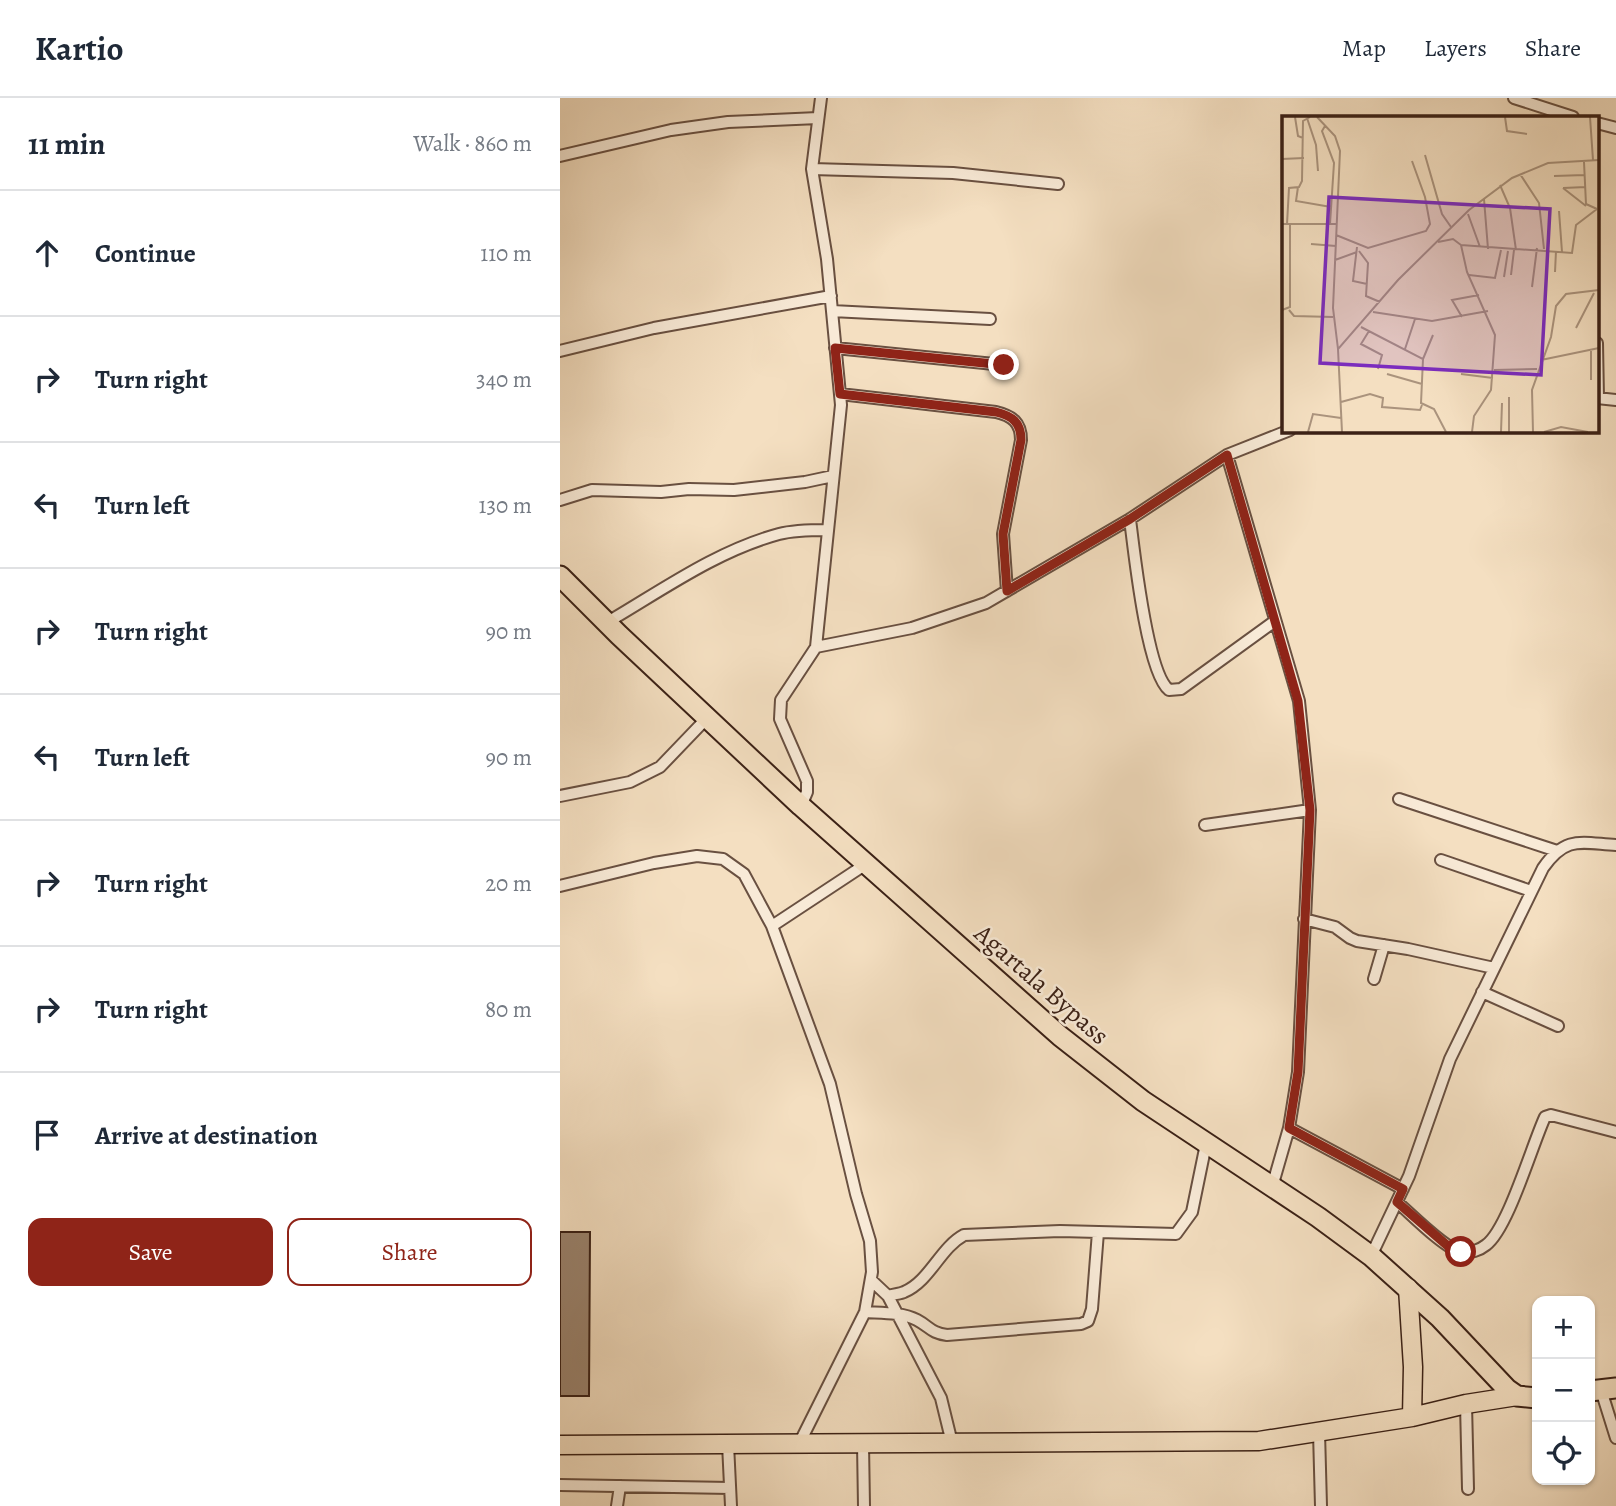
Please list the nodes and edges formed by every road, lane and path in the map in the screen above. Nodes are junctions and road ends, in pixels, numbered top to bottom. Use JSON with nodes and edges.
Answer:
{"nodes":[{"id":1,"x":821,"y":98,"type":"edge"},
{"id":2,"x":1518,"y":99,"type":"edge"},
{"id":3,"x":1570,"y":116,"type":"edge"},
{"id":4,"x":818,"y":118,"type":"junction"},
{"id":5,"x":1598,"y":123,"type":"edge"},
{"id":6,"x":1616,"y":128,"type":"edge"},
{"id":7,"x":560,"y":156,"type":"edge"},
{"id":8,"x":812,"y":169,"type":"junction"},
{"id":9,"x":1058,"y":184,"type":"dead end"},
{"id":10,"x":831,"y":296,"type":"junction"},
{"id":11,"x":832,"y":310,"type":"junction"},
{"id":12,"x":990,"y":319,"type":"dead end"},
{"id":13,"x":835,"y":348,"type":"junction"},
{"id":14,"x":560,"y":351,"type":"edge"},
{"id":15,"x":1004,"y":365,"type":"dead end"},
{"id":16,"x":840,"y":394,"type":"junction"},
{"id":17,"x":1598,"y":398,"type":"edge"},
{"id":18,"x":1616,"y":400,"type":"edge"},
{"id":19,"x":1285,"y":432,"type":"edge"},
{"id":20,"x":1227,"y":455,"type":"junction"},
{"id":21,"x":833,"y":476,"type":"junction"},
{"id":22,"x":560,"y":500,"type":"edge"},
{"id":23,"x":1130,"y":519,"type":"junction"},
{"id":24,"x":827,"y":530,"type":"junction"},
{"id":25,"x":560,"y":576,"type":"edge"},
{"id":26,"x":1007,"y":591,"type":"junction"},
{"id":27,"x":1275,"y":621,"type":"junction"},
{"id":28,"x":606,"y":623,"type":"junction"},
{"id":29,"x":816,"y":647,"type":"junction"},
{"id":30,"x":707,"y":718,"type":"junction"},
{"id":31,"x":560,"y":796,"type":"edge"},
{"id":32,"x":1399,"y":799,"type":"dead end"},
{"id":33,"x":801,"y":806,"type":"junction"},
{"id":34,"x":1310,"y":810,"type":"junction"},
{"id":35,"x":1205,"y":825,"type":"dead end"},
{"id":36,"x":1616,"y":845,"type":"edge"},
{"id":37,"x":1558,"y":851,"type":"junction"},
{"id":38,"x":1441,"y":860,"type":"dead end"},
{"id":39,"x":866,"y":864,"type":"junction"},
{"id":40,"x":560,"y":886,"type":"edge"},
{"id":41,"x":1531,"y":891,"type":"junction"},
{"id":42,"x":1304,"y":919,"type":"junction"},
{"id":43,"x":772,"y":926,"type":"junction"},
{"id":44,"x":1384,"y":945,"type":"junction"},
{"id":45,"x":1494,"y":968,"type":"junction"},
{"id":46,"x":1374,"y":979,"type":"dead end"},
{"id":47,"x":1482,"y":992,"type":"junction"},
{"id":48,"x":1558,"y":1026,"type":"dead end"},
{"id":49,"x":1289,"y":1128,"type":"junction"},
{"id":50,"x":1616,"y":1132,"type":"edge"},
{"id":51,"x":1206,"y":1144,"type":"junction"},
{"id":52,"x":1272,"y":1187,"type":"junction"},
{"id":53,"x":1403,"y":1189,"type":"junction"},
{"id":54,"x":1397,"y":1202,"type":"junction"},
{"id":55,"x":1098,"y":1232,"type":"junction"},
{"id":56,"x":1371,"y":1256,"type":"junction"},
{"id":57,"x":870,"y":1280,"type":"junction"},
{"id":58,"x":1408,"y":1288,"type":"junction"},
{"id":59,"x":888,"y":1296,"type":"junction"},
{"id":60,"x":865,"y":1311,"type":"junction"},
{"id":61,"x":899,"y":1314,"type":"junction"},
{"id":62,"x":1602,"y":1390,"type":"edge"},
{"id":63,"x":1517,"y":1396,"type":"junction"},
{"id":64,"x":1532,"y":1398,"type":"edge"},
{"id":65,"x":1466,"y":1404,"type":"junction"},
{"id":66,"x":1412,"y":1417,"type":"junction"},
{"id":67,"x":1320,"y":1432,"type":"junction"},
{"id":68,"x":1616,"y":1438,"type":"edge"},
{"id":69,"x":952,"y":1443,"type":"junction"},
{"id":70,"x":728,"y":1444,"type":"junction"},
{"id":71,"x":799,"y":1444,"type":"junction"},
{"id":72,"x":863,"y":1444,"type":"junction"},
{"id":73,"x":560,"y":1445,"type":"edge"},
{"id":74,"x":560,"y":1485,"type":"edge"},
{"id":75,"x":620,"y":1486,"type":"junction"},
{"id":76,"x":730,"y":1488,"type":"junction"},
{"id":77,"x":1468,"y":1489,"type":"dead end"},
{"id":78,"x":617,"y":1506,"type":"edge"},
{"id":79,"x":731,"y":1506,"type":"edge"},
{"id":80,"x":863,"y":1506,"type":"edge"},
{"id":81,"x":1321,"y":1506,"type":"edge"}],
"edges":[{"from":1,"to":4,"type":"street"},
{"from":2,"to":3,"type":"street"},
{"from":4,"to":7,"type":"street"},
{"from":4,"to":8,"type":"street"},
{"from":5,"to":6,"type":"street"},
{"from":8,"to":9,"type":"street"},
{"from":8,"to":10,"type":"street"},
{"from":10,"to":11,"type":"street"},
{"from":10,"to":14,"type":"street"},
{"from":11,"to":12,"type":"street"},
{"from":11,"to":13,"type":"street"},
{"from":13,"to":15,"type":"street"},
{"from":13,"to":16,"type":"street"},
{"from":16,"to":21,"type":"street"},
{"from":16,"to":26,"type":"street"},
{"from":17,"to":18,"type":"street"},
{"from":19,"to":20,"type":"street"},
{"from":20,"to":23,"type":"street"},
{"from":20,"to":27,"type":"street"},
{"from":21,"to":22,"type":"street"},
{"from":21,"to":24,"type":"street"},
{"from":23,"to":26,"type":"street"},
{"from":23,"to":27,"type":"street"},
{"from":24,"to":28,"type":"street"},
{"from":24,"to":29,"type":"street"},
{"from":25,"to":28,"type":"highway","name":"Agartala Bypass"},
{"from":26,"to":29,"type":"street"},
{"from":27,"to":34,"type":"street"},
{"from":28,"to":30,"type":"highway","name":"Agartala Bypass"},
{"from":29,"to":33,"type":"street"},
{"from":30,"to":31,"type":"street"},
{"from":30,"to":33,"type":"highway","name":"Agartala Bypass"},
{"from":32,"to":37,"type":"street"},
{"from":33,"to":39,"type":"highway","name":"Agartala Bypass"},
{"from":34,"to":35,"type":"street"},
{"from":34,"to":42,"type":"street"},
{"from":36,"to":37,"type":"street"},
{"from":37,"to":41,"type":"street"},
{"from":38,"to":41,"type":"street"},
{"from":39,"to":43,"type":"street"},
{"from":39,"to":51,"type":"highway","name":"Agartala Bypass"},
{"from":40,"to":43,"type":"street"},
{"from":41,"to":45,"type":"street"},
{"from":42,"to":44,"type":"street"},
{"from":42,"to":49,"type":"street"},
{"from":43,"to":57,"type":"street"},
{"from":44,"to":45,"type":"street"},
{"from":44,"to":46,"type":"street"},
{"from":45,"to":47,"type":"street"},
{"from":47,"to":48,"type":"street"},
{"from":47,"to":53,"type":"street"},
{"from":49,"to":52,"type":"street"},
{"from":49,"to":53,"type":"street"},
{"from":50,"to":54,"type":"street"},
{"from":51,"to":52,"type":"highway","name":"Agartala Bypass"},
{"from":51,"to":55,"type":"street"},
{"from":52,"to":56,"type":"highway","name":"Agartala Bypass"},
{"from":53,"to":54,"type":"street"},
{"from":54,"to":56,"type":"street"},
{"from":55,"to":59,"type":"street"},
{"from":55,"to":61,"type":"street"},
{"from":56,"to":58,"type":"highway","name":"Agartala Bypass"},
{"from":57,"to":59,"type":"street"},
{"from":57,"to":60,"type":"street"},
{"from":58,"to":63,"type":"highway","name":"Agartala Bypass"},
{"from":58,"to":66,"type":"main road"},
{"from":59,"to":61,"type":"street"},
{"from":60,"to":61,"type":"street"},
{"from":60,"to":71,"type":"street"},
{"from":61,"to":69,"type":"street"},
{"from":62,"to":68,"type":"street"},
{"from":63,"to":64,"type":"highway"},
{"from":63,"to":65,"type":"main road"},
{"from":65,"to":66,"type":"main road"},
{"from":65,"to":77,"type":"street"},
{"from":66,"to":67,"type":"main road"},
{"from":67,"to":69,"type":"main road"},
{"from":67,"to":81,"type":"street"},
{"from":69,"to":72,"type":"main road"},
{"from":70,"to":71,"type":"main road"},
{"from":70,"to":73,"type":"main road"},
{"from":70,"to":76,"type":"street"},
{"from":71,"to":72,"type":"main road"},
{"from":72,"to":80,"type":"street"},
{"from":74,"to":75,"type":"street"},
{"from":75,"to":76,"type":"street"},
{"from":75,"to":78,"type":"street"},
{"from":76,"to":79,"type":"street"}]}
